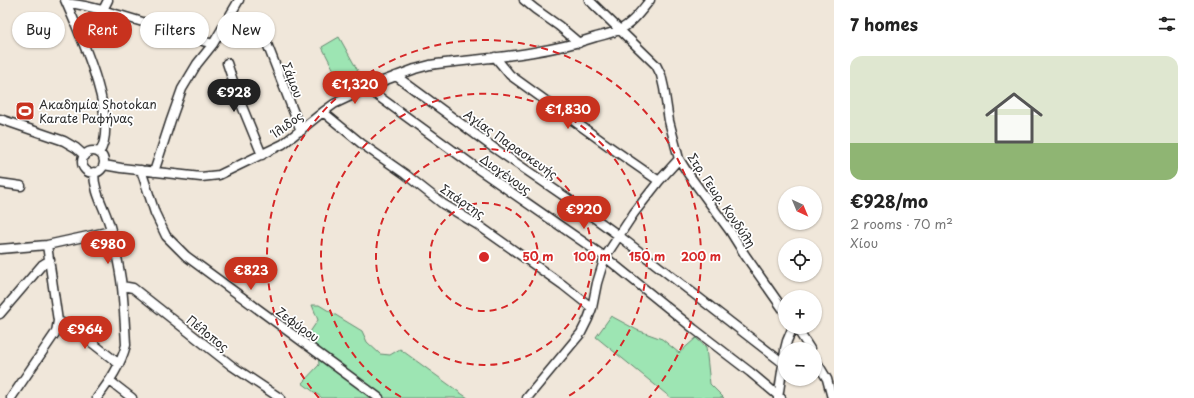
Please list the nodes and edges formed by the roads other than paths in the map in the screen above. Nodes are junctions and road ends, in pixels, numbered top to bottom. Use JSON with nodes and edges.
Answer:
{"nodes":[{"id":1,"x":108,"y":0,"type":"edge"},
{"id":2,"x":239,"y":0,"type":"edge"},
{"id":3,"x":524,"y":0,"type":"edge"},
{"id":4,"x":589,"y":0,"type":"edge"},
{"id":5,"x":650,"y":0,"type":"edge"},
{"id":6,"x":66,"y":2,"type":"edge"},
{"id":7,"x":103,"y":10,"type":"junction"},
{"id":8,"x":619,"y":30,"type":"junction"},
{"id":9,"x":579,"y":43,"type":"junction"},
{"id":10,"x":213,"y":44,"type":"junction"},
{"id":11,"x":269,"y":48,"type":"edge"},
{"id":12,"x":495,"y":57,"type":"junction"},
{"id":13,"x":227,"y":63,"type":"dead end"},
{"id":14,"x":396,"y":76,"type":"junction"},
{"id":15,"x":367,"y":88,"type":"junction"},
{"id":16,"x":323,"y":112,"type":"junction"},
{"id":17,"x":0,"y":119,"type":"edge"},
{"id":18,"x":300,"y":131,"type":"junction"},
{"id":19,"x":99,"y":153,"type":"junction"},
{"id":20,"x":262,"y":155,"type":"junction"},
{"id":21,"x":85,"y":156,"type":"junction"},
{"id":22,"x":679,"y":159,"type":"junction"},
{"id":23,"x":104,"y":165,"type":"junction"},
{"id":24,"x":141,"y":170,"type":"junction"},
{"id":25,"x":94,"y":172,"type":"junction"},
{"id":26,"x":154,"y":172,"type":"junction"},
{"id":27,"x":659,"y":181,"type":"junction"},
{"id":28,"x":0,"y":183,"type":"edge"},
{"id":29,"x":21,"y":186,"type":"dead end"},
{"id":30,"x":111,"y":231,"type":"junction"},
{"id":31,"x":618,"y":235,"type":"junction"},
{"id":32,"x":47,"y":245,"type":"junction"},
{"id":33,"x":0,"y":249,"type":"edge"},
{"id":34,"x":605,"y":257,"type":"junction"},
{"id":35,"x":50,"y":260,"type":"junction"},
{"id":36,"x":122,"y":286,"type":"junction"},
{"id":37,"x":778,"y":302,"type":"edge"},
{"id":38,"x":592,"y":308,"type":"junction"},
{"id":39,"x":0,"y":314,"type":"edge"},
{"id":40,"x":58,"y":321,"type":"junction"},
{"id":41,"x":778,"y":360,"type":"edge"},
{"id":42,"x":119,"y":364,"type":"junction"},
{"id":43,"x":822,"y":371,"type":"edge"},
{"id":44,"x":827,"y":379,"type":"junction"},
{"id":45,"x":110,"y":381,"type":"junction"},
{"id":46,"x":834,"y":385,"type":"edge"},
{"id":47,"x":780,"y":386,"type":"edge"},
{"id":48,"x":779,"y":397,"type":"edge"},
{"id":49,"x":11,"y":398,"type":"edge"},
{"id":50,"x":96,"y":398,"type":"edge"},
{"id":51,"x":132,"y":398,"type":"edge"},
{"id":52,"x":280,"y":398,"type":"edge"},
{"id":53,"x":379,"y":398,"type":"edge"},
{"id":54,"x":527,"y":398,"type":"edge"},
{"id":55,"x":832,"y":398,"type":"edge"}],
"edges":[{"from":1,"to":7,"type":"street"},
{"from":2,"to":10,"type":"street"},
{"from":3,"to":9,"type":"street"},
{"from":4,"to":8,"type":"street","name":"Στρ. Γεωρ. Κονδύλη"},
{"from":5,"to":8,"type":"street","name":"Ίλιδος"},
{"from":6,"to":7,"type":"street"},
{"from":6,"to":19,"type":"street"},
{"from":7,"to":10,"type":"street"},
{"from":8,"to":9,"type":"street","name":"Ίλιδος"},
{"from":8,"to":22,"type":"street","name":"Στρ. Γεωρ. Κονδύλη"},
{"from":9,"to":12,"type":"street","name":"Ίλιδος"},
{"from":10,"to":26,"type":"street"},
{"from":11,"to":18,"type":"street","name":"Σάμου"},
{"from":12,"to":14,"type":"street","name":"Ίλιδος"},
{"from":12,"to":27,"type":"street"},
{"from":13,"to":20,"type":"street"},
{"from":14,"to":15,"type":"street","name":"Ίλιδος"},
{"from":14,"to":31,"type":"street","name":"Αγίας Παρασκευής"},
{"from":15,"to":16,"type":"street","name":"Ίλιδος"},
{"from":15,"to":34,"type":"street","name":"Διογένους"},
{"from":16,"to":18,"type":"street","name":"Ίλιδος"},
{"from":16,"to":38,"type":"street","name":"Σπάρτης"},
{"from":17,"to":21,"type":"street"},
{"from":18,"to":20,"type":"street","name":"Ίλιδος"},
{"from":19,"to":21,"type":"street"},
{"from":19,"to":23,"type":"street"},
{"from":20,"to":26,"type":"street","name":"Ίλιδος"},
{"from":21,"to":25,"type":"street"},
{"from":22,"to":27,"type":"street"},
{"from":22,"to":37,"type":"street","name":"Στρ. Γεωρ. Κονδύλη"},
{"from":23,"to":24,"type":"street","name":"Ίλιδος"},
{"from":23,"to":25,"type":"street"},
{"from":24,"to":26,"type":"street","name":"Ίλιδος"},
{"from":24,"to":53,"type":"street","name":"Ζεφύρου"},
{"from":25,"to":30,"type":"street"},
{"from":27,"to":31,"type":"street"},
{"from":28,"to":29,"type":"street"},
{"from":30,"to":32,"type":"street"},
{"from":30,"to":36,"type":"street"},
{"from":31,"to":34,"type":"street"},
{"from":31,"to":41,"type":"street","name":"Αγίας Παρασκευής"},
{"from":32,"to":33,"type":"street"},
{"from":32,"to":35,"type":"street"},
{"from":34,"to":38,"type":"street"},
{"from":34,"to":48,"type":"street","name":"Διογένους"},
{"from":35,"to":39,"type":"street"},
{"from":35,"to":40,"type":"street"},
{"from":36,"to":42,"type":"street"},
{"from":36,"to":52,"type":"street","name":"Πέλοπος"},
{"from":38,"to":54,"type":"street"},
{"from":40,"to":42,"type":"street"},
{"from":40,"to":49,"type":"street"},
{"from":42,"to":45,"type":"street"},
{"from":43,"to":44,"type":"street"},
{"from":44,"to":46,"type":"street"},
{"from":44,"to":55,"type":"street"},
{"from":45,"to":50,"type":"street"},
{"from":45,"to":51,"type":"street"},
{"from":47,"to":48,"type":"street"}]}
